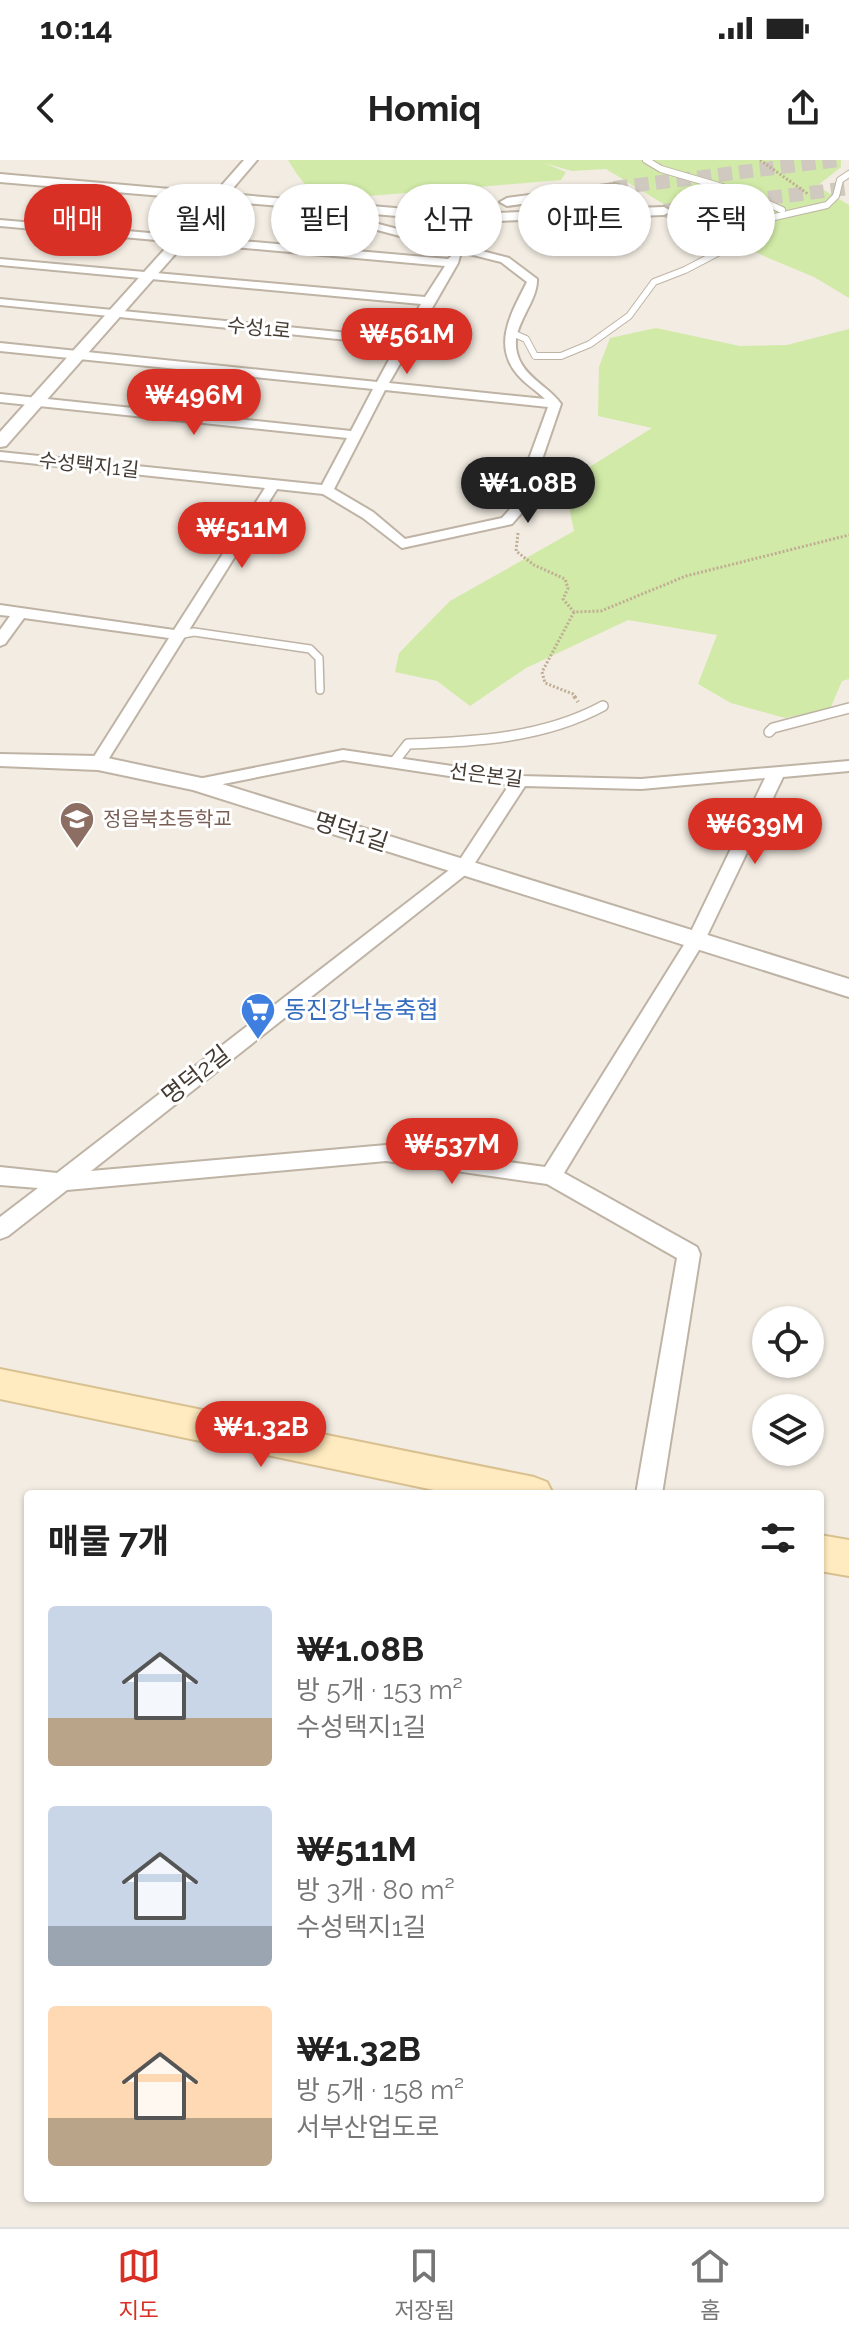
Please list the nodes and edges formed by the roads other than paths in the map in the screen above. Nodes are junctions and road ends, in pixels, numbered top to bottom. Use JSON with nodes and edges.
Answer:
{"nodes":[{"id":1,"x":251,"y":160,"type":"edge"},
{"id":2,"x":646,"y":160,"type":"edge"},
{"id":3,"x":849,"y":174,"type":"edge"},
{"id":4,"x":0,"y":178,"type":"edge"},
{"id":5,"x":230,"y":184,"type":"edge"},
{"id":6,"x":148,"y":191,"type":"edge"},
{"id":7,"x":379,"y":211,"type":"edge"},
{"id":8,"x":664,"y":211,"type":"tunnel mouth"},
{"id":9,"x":799,"y":211,"type":"junction"},
{"id":10,"x":0,"y":223,"type":"edge"},
{"id":11,"x":148,"y":236,"type":"edge"},
{"id":12,"x":255,"y":246,"type":"edge"},
{"id":13,"x":165,"y":256,"type":"edge"},
{"id":14,"x":456,"y":256,"type":"edge"},
{"id":15,"x":489,"y":256,"type":"edge"},
{"id":16,"x":0,"y":262,"type":"edge"},
{"id":17,"x":453,"y":263,"type":"junction"},
{"id":18,"x":148,"y":275,"type":"junction"},
{"id":19,"x":430,"y":301,"type":"junction"},
{"id":20,"x":0,"y":302,"type":"edge"},
{"id":21,"x":114,"y":314,"type":"junction"},
{"id":22,"x":510,"y":332,"type":"junction"},
{"id":23,"x":404,"y":342,"type":"junction"},
{"id":24,"x":0,"y":347,"type":"edge"},
{"id":25,"x":77,"y":355,"type":"junction"},
{"id":26,"x":382,"y":386,"type":"junction"},
{"id":27,"x":0,"y":398,"type":"edge"},
{"id":28,"x":36,"y":402,"type":"junction"},
{"id":29,"x":555,"y":404,"type":"junction"},
{"id":30,"x":355,"y":435,"type":"junction"},
{"id":31,"x":0,"y":442,"type":"edge"},
{"id":32,"x":0,"y":456,"type":"edge"},
{"id":33,"x":273,"y":485,"type":"junction"},
{"id":34,"x":326,"y":490,"type":"junction"},
{"id":35,"x":0,"y":610,"type":"edge"},
{"id":36,"x":20,"y":613,"type":"junction"},
{"id":37,"x":178,"y":635,"type":"junction"},
{"id":38,"x":0,"y":641,"type":"edge"},
{"id":39,"x":320,"y":690,"type":"dead end"},
{"id":40,"x":603,"y":706,"type":"dead end"},
{"id":41,"x":849,"y":708,"type":"edge"},
{"id":42,"x":769,"y":732,"type":"dead end"},
{"id":43,"x":0,"y":760,"type":"edge"},
{"id":44,"x":394,"y":762,"type":"junction"},
{"id":45,"x":98,"y":763,"type":"junction"},
{"id":46,"x":849,"y":766,"type":"edge"},
{"id":47,"x":776,"y":773,"type":"junction"},
{"id":48,"x":520,"y":781,"type":"junction"},
{"id":49,"x":198,"y":784,"type":"junction"},
{"id":50,"x":463,"y":868,"type":"junction"},
{"id":51,"x":696,"y":940,"type":"junction"},
{"id":52,"x":849,"y":988,"type":"edge"},
{"id":53,"x":0,"y":1176,"type":"edge"},
{"id":54,"x":551,"y":1176,"type":"junction"},
{"id":55,"x":58,"y":1182,"type":"junction"},
{"id":56,"x":0,"y":1230,"type":"edge"},
{"id":57,"x":0,"y":1384,"type":"edge"},
{"id":58,"x":515,"y":1490,"type":"edge"},
{"id":59,"x":650,"y":1490,"type":"edge"},
{"id":60,"x":824,"y":1554,"type":"edge"},
{"id":61,"x":849,"y":1558,"type":"edge"}],
"edges":[{"from":1,"to":5,"type":"street"},
{"from":2,"to":9,"type":"lane"},
{"from":3,"to":9,"type":"lane"},
{"from":4,"to":6,"type":"street"},
{"from":7,"to":8,"type":"street"},
{"from":9,"to":22,"type":"lane"},
{"from":10,"to":11,"type":"street"},
{"from":12,"to":17,"type":"street"},
{"from":13,"to":18,"type":"street"},
{"from":14,"to":17,"type":"street"},
{"from":15,"to":22,"type":"street"},
{"from":16,"to":18,"type":"street","name":"수성1로"},
{"from":17,"to":19,"type":"street"},
{"from":18,"to":19,"type":"street","name":"수성1로"},
{"from":18,"to":21,"type":"street"},
{"from":19,"to":23,"type":"street"},
{"from":20,"to":21,"type":"street","name":"수성1로"},
{"from":21,"to":23,"type":"street","name":"수성1로"},
{"from":21,"to":25,"type":"street"},
{"from":22,"to":29,"type":"street"},
{"from":23,"to":26,"type":"street"},
{"from":24,"to":25,"type":"street","name":"수성1로"},
{"from":25,"to":26,"type":"street","name":"수성1로"},
{"from":25,"to":28,"type":"street"},
{"from":26,"to":29,"type":"street"},
{"from":26,"to":30,"type":"street"},
{"from":27,"to":28,"type":"street"},
{"from":28,"to":30,"type":"street"},
{"from":28,"to":31,"type":"street"},
{"from":29,"to":34,"type":"street","name":"수성택지1길"},
{"from":30,"to":34,"type":"street"},
{"from":32,"to":33,"type":"street","name":"수성택지1길"},
{"from":33,"to":34,"type":"street","name":"수성택지1길"},
{"from":33,"to":37,"type":"street"},
{"from":35,"to":36,"type":"street"},
{"from":36,"to":37,"type":"street"},
{"from":36,"to":38,"type":"street"},
{"from":37,"to":39,"type":"lane"},
{"from":37,"to":45,"type":"street"},
{"from":40,"to":44,"type":"lane"},
{"from":41,"to":42,"type":"lane"},
{"from":43,"to":45,"type":"street","name":"명덕1길"},
{"from":44,"to":48,"type":"street","name":"선은본길"},
{"from":44,"to":49,"type":"street","name":"선은본길"},
{"from":45,"to":49,"type":"street","name":"명덕1길"},
{"from":46,"to":47,"type":"street","name":"선은본길"},
{"from":47,"to":48,"type":"street","name":"선은본길"},
{"from":47,"to":51,"type":"street"},
{"from":48,"to":50,"type":"street","name":"명덕2길"},
{"from":49,"to":50,"type":"street","name":"명덕1길"},
{"from":50,"to":51,"type":"street","name":"명덕1길"},
{"from":50,"to":55,"type":"street","name":"명덕2길"},
{"from":51,"to":52,"type":"street","name":"명덕1길"},
{"from":51,"to":54,"type":"street"},
{"from":53,"to":55,"type":"street"},
{"from":54,"to":55,"type":"street"},
{"from":54,"to":59,"type":"street"},
{"from":55,"to":56,"type":"street","name":"명덕2길"},
{"from":57,"to":58,"type":"main road"},
{"from":60,"to":61,"type":"main road"}]}
